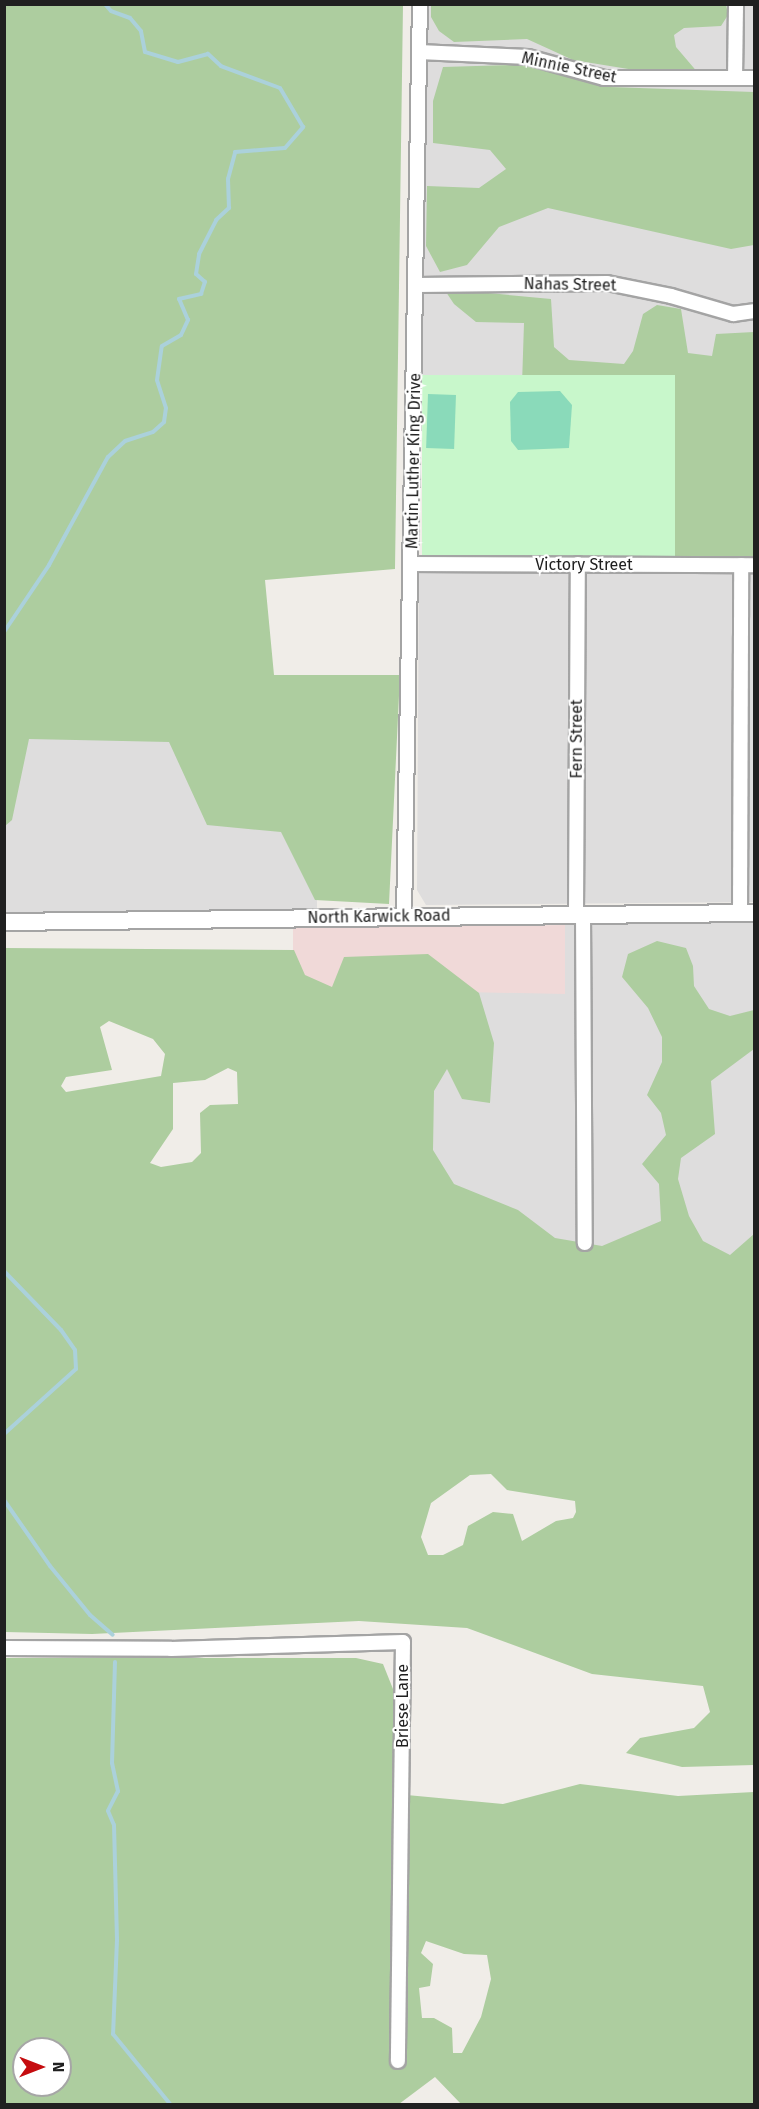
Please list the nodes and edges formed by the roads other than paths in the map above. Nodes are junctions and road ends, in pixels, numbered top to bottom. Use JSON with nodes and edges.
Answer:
{"nodes":[{"id":1,"x":420,"y":4,"type":"edge"},
{"id":2,"x":736,"y":4,"type":"edge"},
{"id":3,"x":419,"y":52,"type":"junction"},
{"id":4,"x":735,"y":78,"type":"junction"},
{"id":5,"x":754,"y":78,"type":"edge"},
{"id":6,"x":417,"y":285,"type":"junction"},
{"id":7,"x":754,"y":311,"type":"edge"},
{"id":8,"x":413,"y":564,"type":"junction"},
{"id":9,"x":578,"y":564,"type":"junction"},
{"id":10,"x":748,"y":565,"type":"edge"},
{"id":11,"x":747,"y":913,"type":"edge"},
{"id":12,"x":579,"y":914,"type":"junction"},
{"id":13,"x":404,"y":917,"type":"junction"},
{"id":14,"x":4,"y":922,"type":"edge"},
{"id":15,"x":585,"y":1243,"type":"dead end"},
{"id":16,"x":4,"y":1648,"type":"edge"},
{"id":17,"x":398,"y":2061,"type":"dead end"}],
"edges":[{"from":1,"to":3,"type":"street","name":"Martin Luther King Drive"},
{"from":2,"to":4,"type":"street"},
{"from":3,"to":4,"type":"street","name":"Minnie Street"},
{"from":3,"to":6,"type":"street","name":"Martin Luther King Drive"},
{"from":4,"to":5,"type":"street","name":"Minnie Street"},
{"from":6,"to":7,"type":"street","name":"Nahas Street"},
{"from":6,"to":8,"type":"street","name":"Martin Luther King Drive"},
{"from":8,"to":9,"type":"street","name":"Victory Street"},
{"from":8,"to":13,"type":"street","name":"Martin Luther King Drive"},
{"from":9,"to":10,"type":"street","name":"Victory Street"},
{"from":9,"to":12,"type":"street","name":"Fern Street"},
{"from":10,"to":11,"type":"street"},
{"from":11,"to":12,"type":"street","name":"North Karwick Road"},
{"from":12,"to":13,"type":"street","name":"North Karwick Road"},
{"from":12,"to":15,"type":"street","name":"Fern Street"},
{"from":13,"to":14,"type":"street","name":"North Karwick Road"},
{"from":16,"to":17,"type":"street","name":"Briese Lane"}]}
